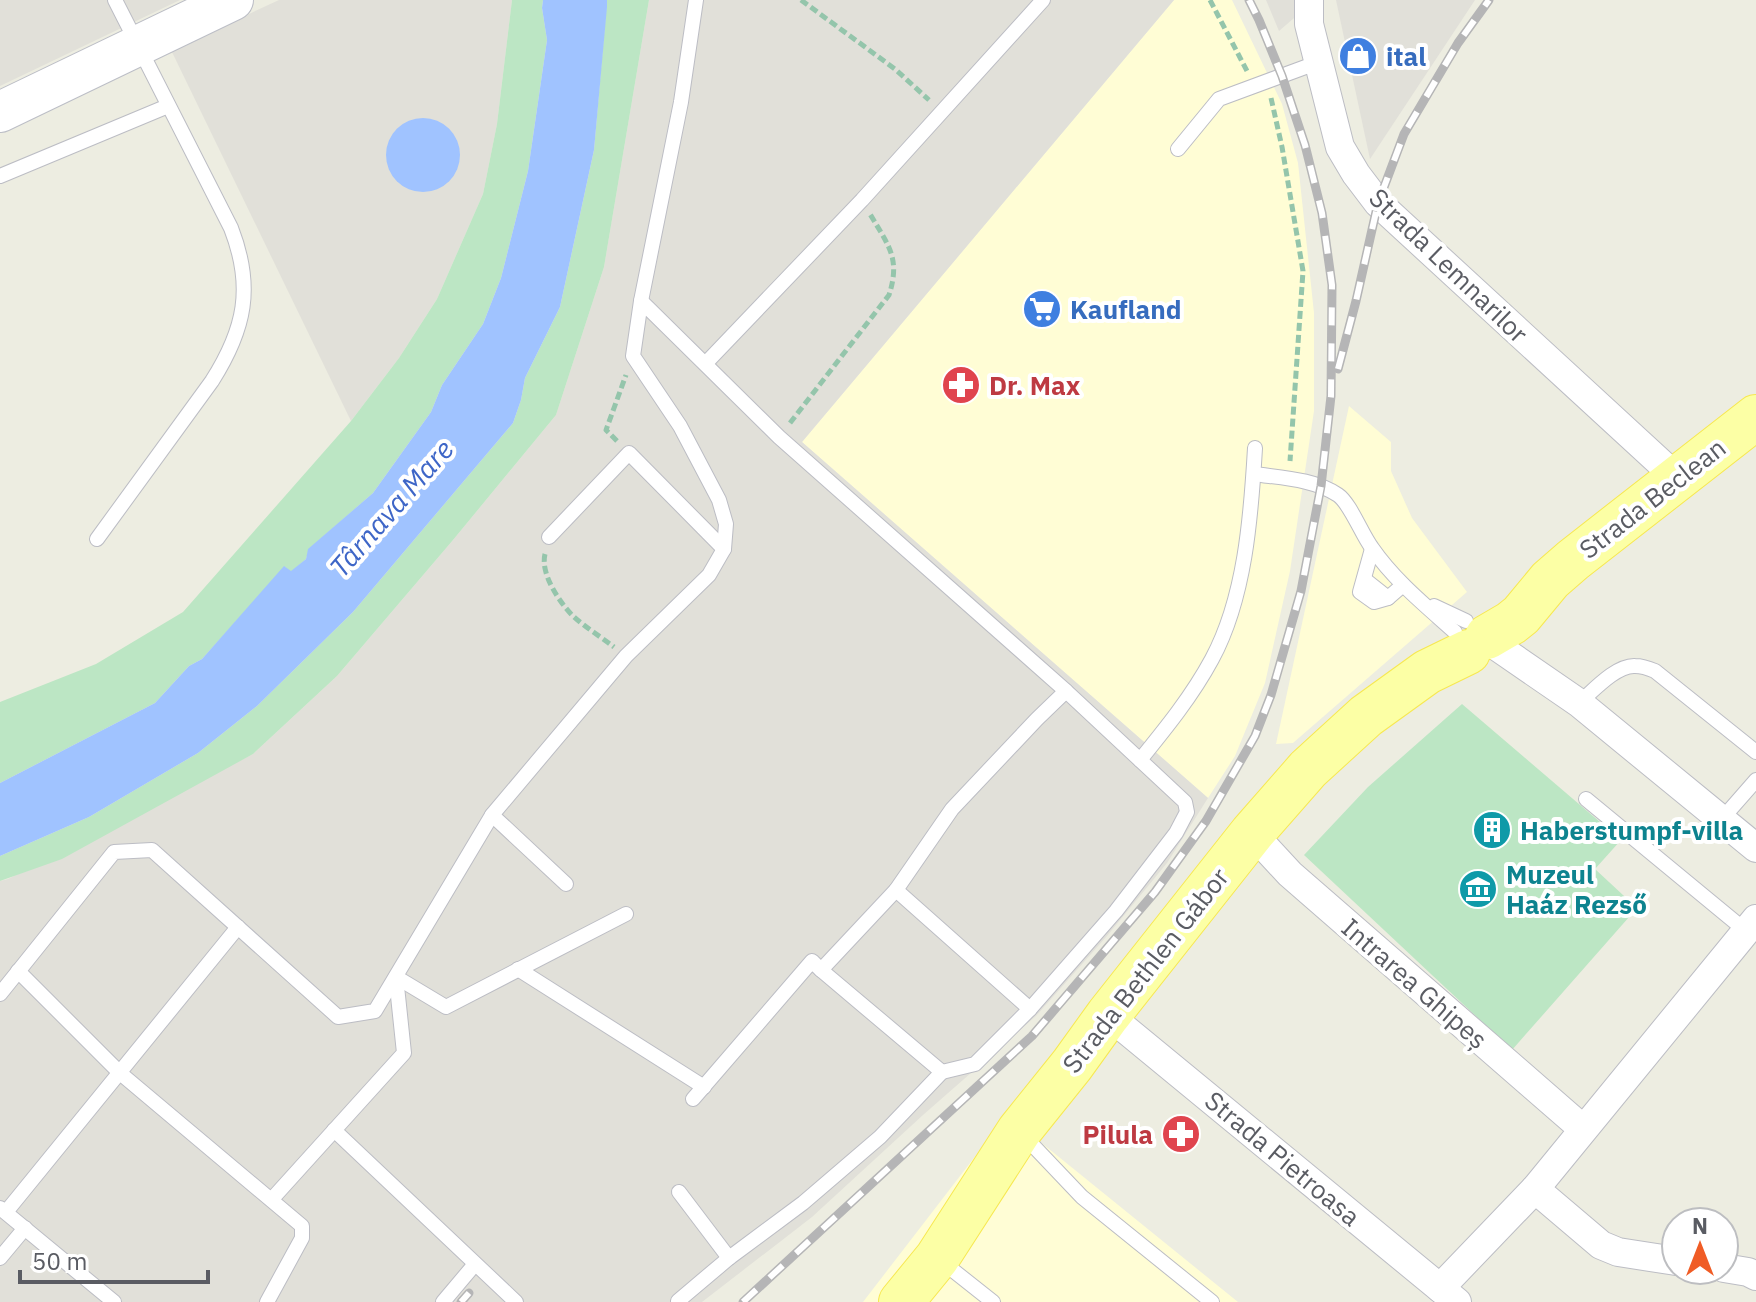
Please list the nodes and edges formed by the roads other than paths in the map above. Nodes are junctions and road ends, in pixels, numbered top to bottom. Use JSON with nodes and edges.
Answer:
{"nodes":[{"id":1,"x":115,"y":0,"type":"edge"},
{"id":2,"x":233,"y":0,"type":"edge"},
{"id":3,"x":696,"y":0,"type":"edge"},
{"id":4,"x":1043,"y":0,"type":"edge"},
{"id":5,"x":1309,"y":0,"type":"edge"},
{"id":6,"x":137,"y":46,"type":"junction"},
{"id":7,"x":1319,"y":62,"type":"junction"},
{"id":8,"x":168,"y":106,"type":"junction"},
{"id":9,"x":0,"y":112,"type":"edge"},
{"id":10,"x":1178,"y":149,"type":"dead end"},
{"id":11,"x":0,"y":176,"type":"edge"},
{"id":12,"x":641,"y":301,"type":"junction"},
{"id":13,"x":706,"y":363,"type":"junction"},
{"id":14,"x":1756,"y":417,"type":"edge"},
{"id":15,"x":1255,"y":448,"type":"dead end"},
{"id":16,"x":1254,"y":474,"type":"junction"},
{"id":17,"x":1677,"y":478,"type":"junction"},
{"id":18,"x":549,"y":537,"type":"road end"},
{"id":19,"x":97,"y":539,"type":"dead end"},
{"id":20,"x":724,"y":549,"type":"junction"},
{"id":21,"x":1372,"y":549,"type":"junction"},
{"id":22,"x":1403,"y":585,"type":"junction"},
{"id":23,"x":1471,"y":637,"type":"junction"},
{"id":24,"x":1066,"y":691,"type":"junction"},
{"id":25,"x":1579,"y":703,"type":"junction"},
{"id":26,"x":1756,"y":752,"type":"edge"},
{"id":27,"x":1140,"y":760,"type":"junction"},
{"id":28,"x":1756,"y":780,"type":"edge"},
{"id":29,"x":1586,"y":799,"type":"dead end"},
{"id":30,"x":492,"y":815,"type":"junction"},
{"id":31,"x":1721,"y":820,"type":"junction"},
{"id":32,"x":1252,"y":833,"type":"junction"},
{"id":33,"x":1756,"y":848,"type":"edge"},
{"id":34,"x":566,"y":884,"type":"dead end"},
{"id":35,"x":896,"y":890,"type":"junction"},
{"id":36,"x":626,"y":914,"type":"dead end"},
{"id":37,"x":1751,"y":925,"type":"edge"},
{"id":38,"x":238,"y":927,"type":"junction"},
{"id":39,"x":518,"y":969,"type":"junction"},
{"id":40,"x":821,"y":970,"type":"junction"},
{"id":41,"x":18,"y":971,"type":"junction"},
{"id":42,"x":396,"y":977,"type":"junction"},
{"id":43,"x":0,"y":994,"type":"edge"},
{"id":44,"x":1030,"y":1009,"type":"junction"},
{"id":45,"x":1108,"y":1015,"type":"junction"},
{"id":46,"x":942,"y":1072,"type":"junction"},
{"id":47,"x":120,"y":1073,"type":"junction"},
{"id":48,"x":704,"y":1087,"type":"junction"},
{"id":49,"x":693,"y":1099,"type":"dead end"},
{"id":50,"x":1583,"y":1129,"type":"junction"},
{"id":51,"x":334,"y":1130,"type":"junction"},
{"id":52,"x":1019,"y":1131,"type":"junction"},
{"id":53,"x":1535,"y":1189,"type":"junction"},
{"id":54,"x":679,"y":1192,"type":"dead end"},
{"id":55,"x":272,"y":1199,"type":"junction"},
{"id":56,"x":3,"y":1210,"type":"edge"},
{"id":57,"x":25,"y":1228,"type":"junction"},
{"id":58,"x":0,"y":1258,"type":"edge"},
{"id":59,"x":729,"y":1258,"type":"junction"},
{"id":60,"x":937,"y":1258,"type":"junction"},
{"id":61,"x":1660,"y":1259,"type":"edge"},
{"id":62,"x":475,"y":1264,"type":"junction"},
{"id":63,"x":1448,"y":1295,"type":"edge"},
{"id":64,"x":678,"y":1301,"type":"edge"},
{"id":65,"x":114,"y":1302,"type":"edge"},
{"id":66,"x":267,"y":1302,"type":"edge"},
{"id":67,"x":443,"y":1302,"type":"edge"},
{"id":68,"x":516,"y":1302,"type":"edge"},
{"id":69,"x":901,"y":1302,"type":"edge"},
{"id":70,"x":993,"y":1302,"type":"edge"},
{"id":71,"x":1212,"y":1302,"type":"edge"}],
"edges":[{"from":1,"to":6,"type":"lane"},
{"from":2,"to":6,"type":"main road"},
{"from":3,"to":12,"type":"lane"},
{"from":4,"to":13,"type":"lane"},
{"from":5,"to":7,"type":"street","name":"Strada Lemnarilor"},
{"from":6,"to":8,"type":"lane"},
{"from":6,"to":9,"type":"main road"},
{"from":7,"to":10,"type":"lane"},
{"from":7,"to":17,"type":"street","name":"Strada Lemnarilor"},
{"from":8,"to":11,"type":"lane"},
{"from":8,"to":19,"type":"lane"},
{"from":12,"to":13,"type":"lane"},
{"from":12,"to":20,"type":"lane"},
{"from":13,"to":24,"type":"lane"},
{"from":14,"to":17,"type":"main road","name":"Strada Beclean"},
{"from":15,"to":16,"type":"lane"},
{"from":16,"to":21,"type":"lane"},
{"from":16,"to":27,"type":"lane"},
{"from":17,"to":23,"type":"main road","name":"Strada Beclean"},
{"from":18,"to":20,"type":"lane"},
{"from":20,"to":30,"type":"lane"},
{"from":21,"to":22,"type":"lane"},
{"from":21,"to":22,"type":"lane"},
{"from":22,"to":23,"type":"lane"},
{"from":23,"to":25,"type":"street"},
{"from":23,"to":32,"type":"main road","name":"Strada Bethlen Gábor"},
{"from":24,"to":27,"type":"lane"},
{"from":24,"to":35,"type":"lane"},
{"from":25,"to":26,"type":"lane"},
{"from":25,"to":31,"type":"street"},
{"from":27,"to":44,"type":"lane"},
{"from":28,"to":31,"type":"lane"},
{"from":29,"to":37,"type":"lane"},
{"from":30,"to":34,"type":"lane"},
{"from":30,"to":42,"type":"lane"},
{"from":31,"to":33,"type":"street"},
{"from":32,"to":45,"type":"main road","name":"Strada Bethlen Gábor"},
{"from":32,"to":50,"type":"street","name":"Intrarea Ghipeș"},
{"from":35,"to":40,"type":"lane"},
{"from":35,"to":44,"type":"lane"},
{"from":36,"to":39,"type":"lane"},
{"from":37,"to":50,"type":"street"},
{"from":38,"to":41,"type":"lane"},
{"from":38,"to":42,"type":"lane"},
{"from":38,"to":47,"type":"lane"},
{"from":39,"to":42,"type":"lane"},
{"from":39,"to":48,"type":"lane"},
{"from":40,"to":46,"type":"lane"},
{"from":40,"to":48,"type":"lane"},
{"from":41,"to":43,"type":"lane"},
{"from":41,"to":47,"type":"lane"},
{"from":42,"to":51,"type":"lane"},
{"from":44,"to":46,"type":"lane"},
{"from":45,"to":52,"type":"main road","name":"Strada Bethlen Gábor"},
{"from":45,"to":63,"type":"street","name":"Strada Pietroasa"},
{"from":46,"to":59,"type":"lane"},
{"from":47,"to":55,"type":"lane"},
{"from":47,"to":56,"type":"lane"},
{"from":48,"to":49,"type":"lane"},
{"from":50,"to":53,"type":"street"},
{"from":51,"to":55,"type":"lane"},
{"from":51,"to":62,"type":"lane"},
{"from":52,"to":60,"type":"main road","name":"Strada Bethlen Gábor"},
{"from":52,"to":71,"type":"lane"},
{"from":53,"to":61,"type":"street"},
{"from":53,"to":63,"type":"street"},
{"from":54,"to":59,"type":"lane"},
{"from":55,"to":66,"type":"lane"},
{"from":56,"to":57,"type":"lane"},
{"from":57,"to":58,"type":"lane"},
{"from":57,"to":65,"type":"lane"},
{"from":59,"to":64,"type":"lane"},
{"from":60,"to":69,"type":"main road","name":"Strada Bethlen Gábor"},
{"from":60,"to":70,"type":"lane"},
{"from":62,"to":67,"type":"lane"},
{"from":62,"to":68,"type":"lane"}]}
